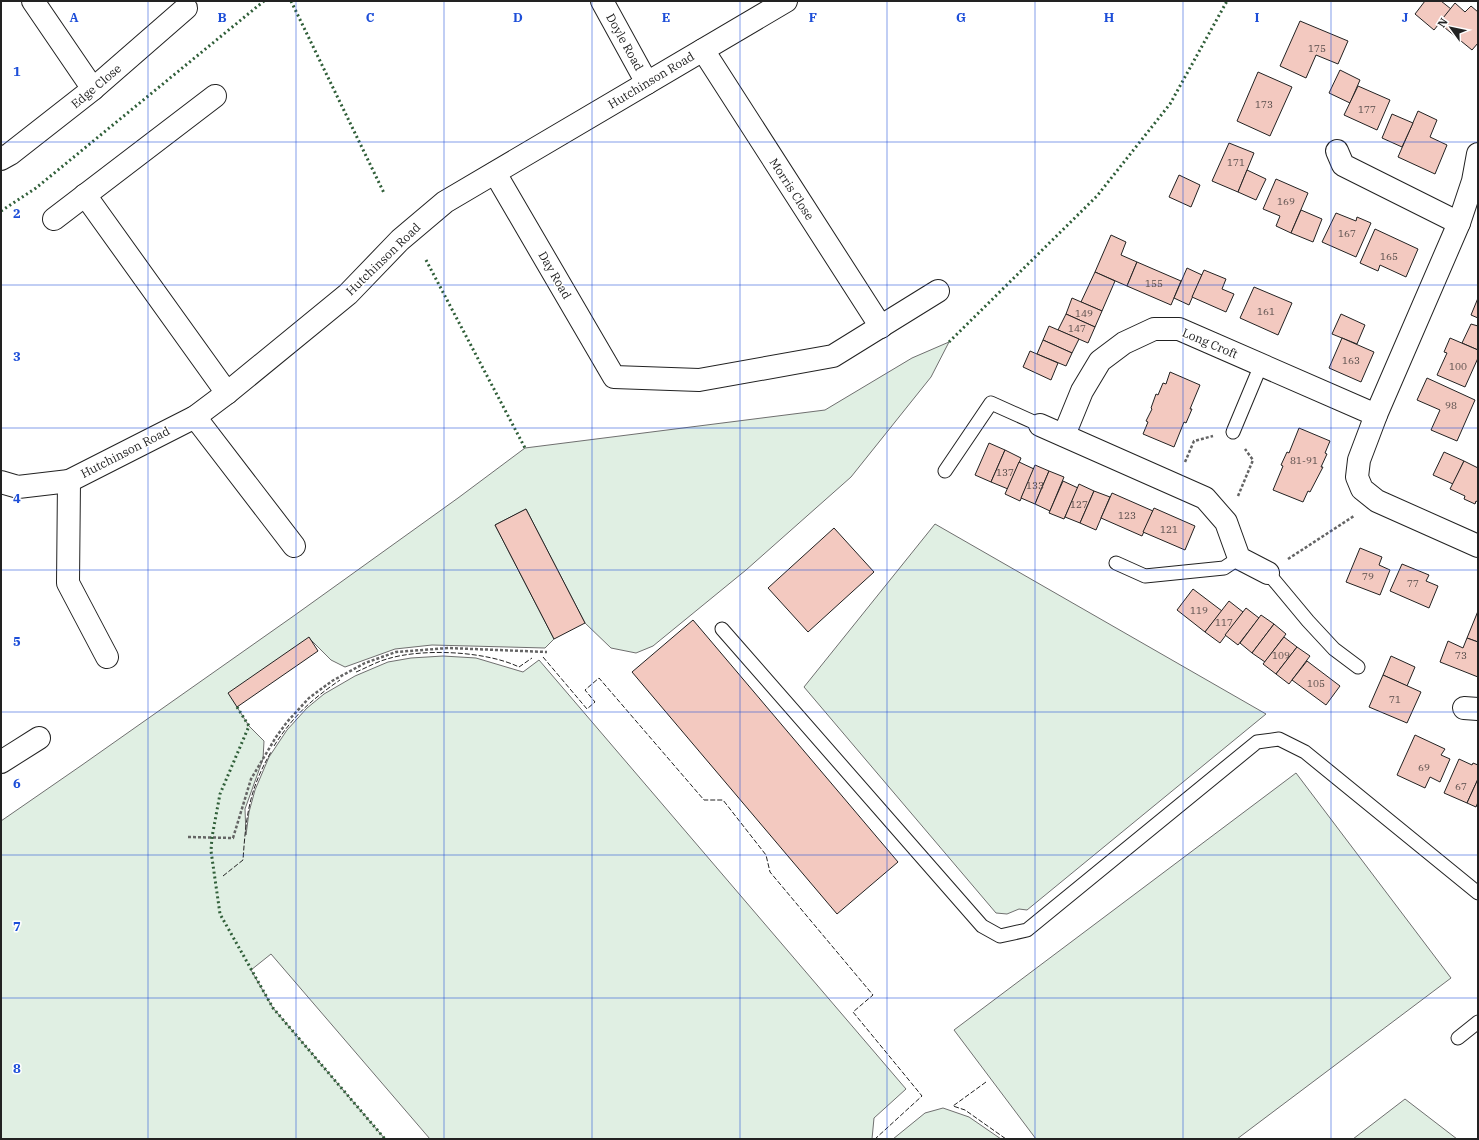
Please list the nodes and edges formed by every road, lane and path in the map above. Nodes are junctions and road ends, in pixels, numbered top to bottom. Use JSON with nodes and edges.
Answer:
{"nodes":[{"id":1,"x":32,"y":1,"type":"edge"},
{"id":2,"x":602,"y":1,"type":"edge"},
{"id":3,"x":786,"y":1,"type":"edge"},
{"id":4,"x":186,"y":8,"type":"dead end"},
{"id":5,"x":703,"y":50,"type":"junction"},
{"id":6,"x":647,"y":83,"type":"junction"},
{"id":7,"x":93,"y":89,"type":"junction"},
{"id":8,"x":214,"y":96,"type":"dead end"},
{"id":9,"x":1337,"y":151,"type":"dead end"},
{"id":10,"x":1478,"y":154,"type":"edge"},
{"id":11,"x":1,"y":159,"type":"edge"},
{"id":12,"x":495,"y":173,"type":"junction"},
{"id":13,"x":85,"y":195,"type":"junction"},
{"id":14,"x":54,"y":219,"type":"dead end"},
{"id":15,"x":1458,"y":223,"type":"junction"},
{"id":16,"x":938,"y":291,"type":"dead end"},
{"id":17,"x":880,"y":327,"type":"junction"},
{"id":18,"x":1261,"y":365,"type":"junction"},
{"id":19,"x":227,"y":393,"type":"junction"},
{"id":20,"x":1376,"y":415,"type":"junction"},
{"id":21,"x":195,"y":417,"type":"junction"},
{"id":22,"x":1040,"y":425,"type":"joint"},
{"id":23,"x":1233,"y":432,"type":"junction"},
{"id":24,"x":1064,"y":435,"type":"junction"},
{"id":25,"x":945,"y":471,"type":"dead end"},
{"id":26,"x":69,"y":481,"type":"junction"},
{"id":27,"x":1,"y":482,"type":"edge"},
{"id":28,"x":1174,"y":485,"type":"junction"},
{"id":29,"x":1377,"y":501,"type":"junction"},
{"id":30,"x":1226,"y":522,"type":"junction"},
{"id":31,"x":294,"y":546,"type":"dead end"},
{"id":32,"x":1478,"y":546,"type":"edge"},
{"id":33,"x":1239,"y":558,"type":"junction"},
{"id":34,"x":1116,"y":563,"type":"dead end"},
{"id":35,"x":1268,"y":573,"type":"junction"},
{"id":36,"x":722,"y":629,"type":"dead end"},
{"id":37,"x":547,"y":652,"type":"dead end"},
{"id":38,"x":107,"y":657,"type":"dead end"},
{"id":39,"x":1358,"y":667,"type":"dead end"},
{"id":40,"x":39,"y":738,"type":"dead end"},
{"id":41,"x":1,"y":762,"type":"edge"},
{"id":42,"x":188,"y":837,"type":"dead end"},
{"id":43,"x":1478,"y":893,"type":"edge"},
{"id":44,"x":1478,"y":1022,"type":"edge"},
{"id":45,"x":1458,"y":1038,"type":"dead end"}],
"edges":[{"from":1,"to":7,"type":"street"},
{"from":2,"to":6,"type":"street","name":"Doyle Road"},
{"from":3,"to":5,"type":"street","name":"Hutchinson Road"},
{"from":4,"to":7,"type":"street","name":"Edge Close"},
{"from":5,"to":6,"type":"street","name":"Hutchinson Road"},
{"from":5,"to":17,"type":"street","name":"Morris Close"},
{"from":6,"to":12,"type":"street","name":"Hutchinson Road"},
{"from":7,"to":11,"type":"street","name":"Edge Close"},
{"from":8,"to":13,"type":"street"},
{"from":9,"to":15,"type":"street"},
{"from":10,"to":15,"type":"street"},
{"from":12,"to":17,"type":"street","name":"Day Road"},
{"from":12,"to":19,"type":"street","name":"Hutchinson Road"},
{"from":13,"to":14,"type":"street"},
{"from":13,"to":19,"type":"street"},
{"from":15,"to":20,"type":"street"},
{"from":16,"to":17,"type":"street"},
{"from":18,"to":20,"type":"street","name":"Long Croft"},
{"from":18,"to":23,"type":"lane"},
{"from":18,"to":24,"type":"street","name":"Long Croft"},
{"from":19,"to":21,"type":"street","name":"Hutchinson Road"},
{"from":20,"to":29,"type":"street"},
{"from":21,"to":26,"type":"street","name":"Hutchinson Road"},
{"from":21,"to":31,"type":"street"},
{"from":22,"to":24,"type":"street"},
{"from":22,"to":25,"type":"lane"},
{"from":23,"to":28,"type":"path"},
{"from":23,"to":30,"type":"path"},
{"from":24,"to":28,"type":"street"},
{"from":26,"to":27,"type":"street","name":"Hutchinson Road"},
{"from":26,"to":38,"type":"street"},
{"from":28,"to":30,"type":"street"},
{"from":29,"to":32,"type":"street"},
{"from":29,"to":35,"type":"path"},
{"from":30,"to":33,"type":"street"},
{"from":33,"to":34,"type":"lane"},
{"from":33,"to":35,"type":"street"},
{"from":35,"to":39,"type":"lane"},
{"from":36,"to":43,"type":"lane"},
{"from":37,"to":42,"type":"path"},
{"from":40,"to":41,"type":"street"},
{"from":44,"to":45,"type":"lane"}]}
